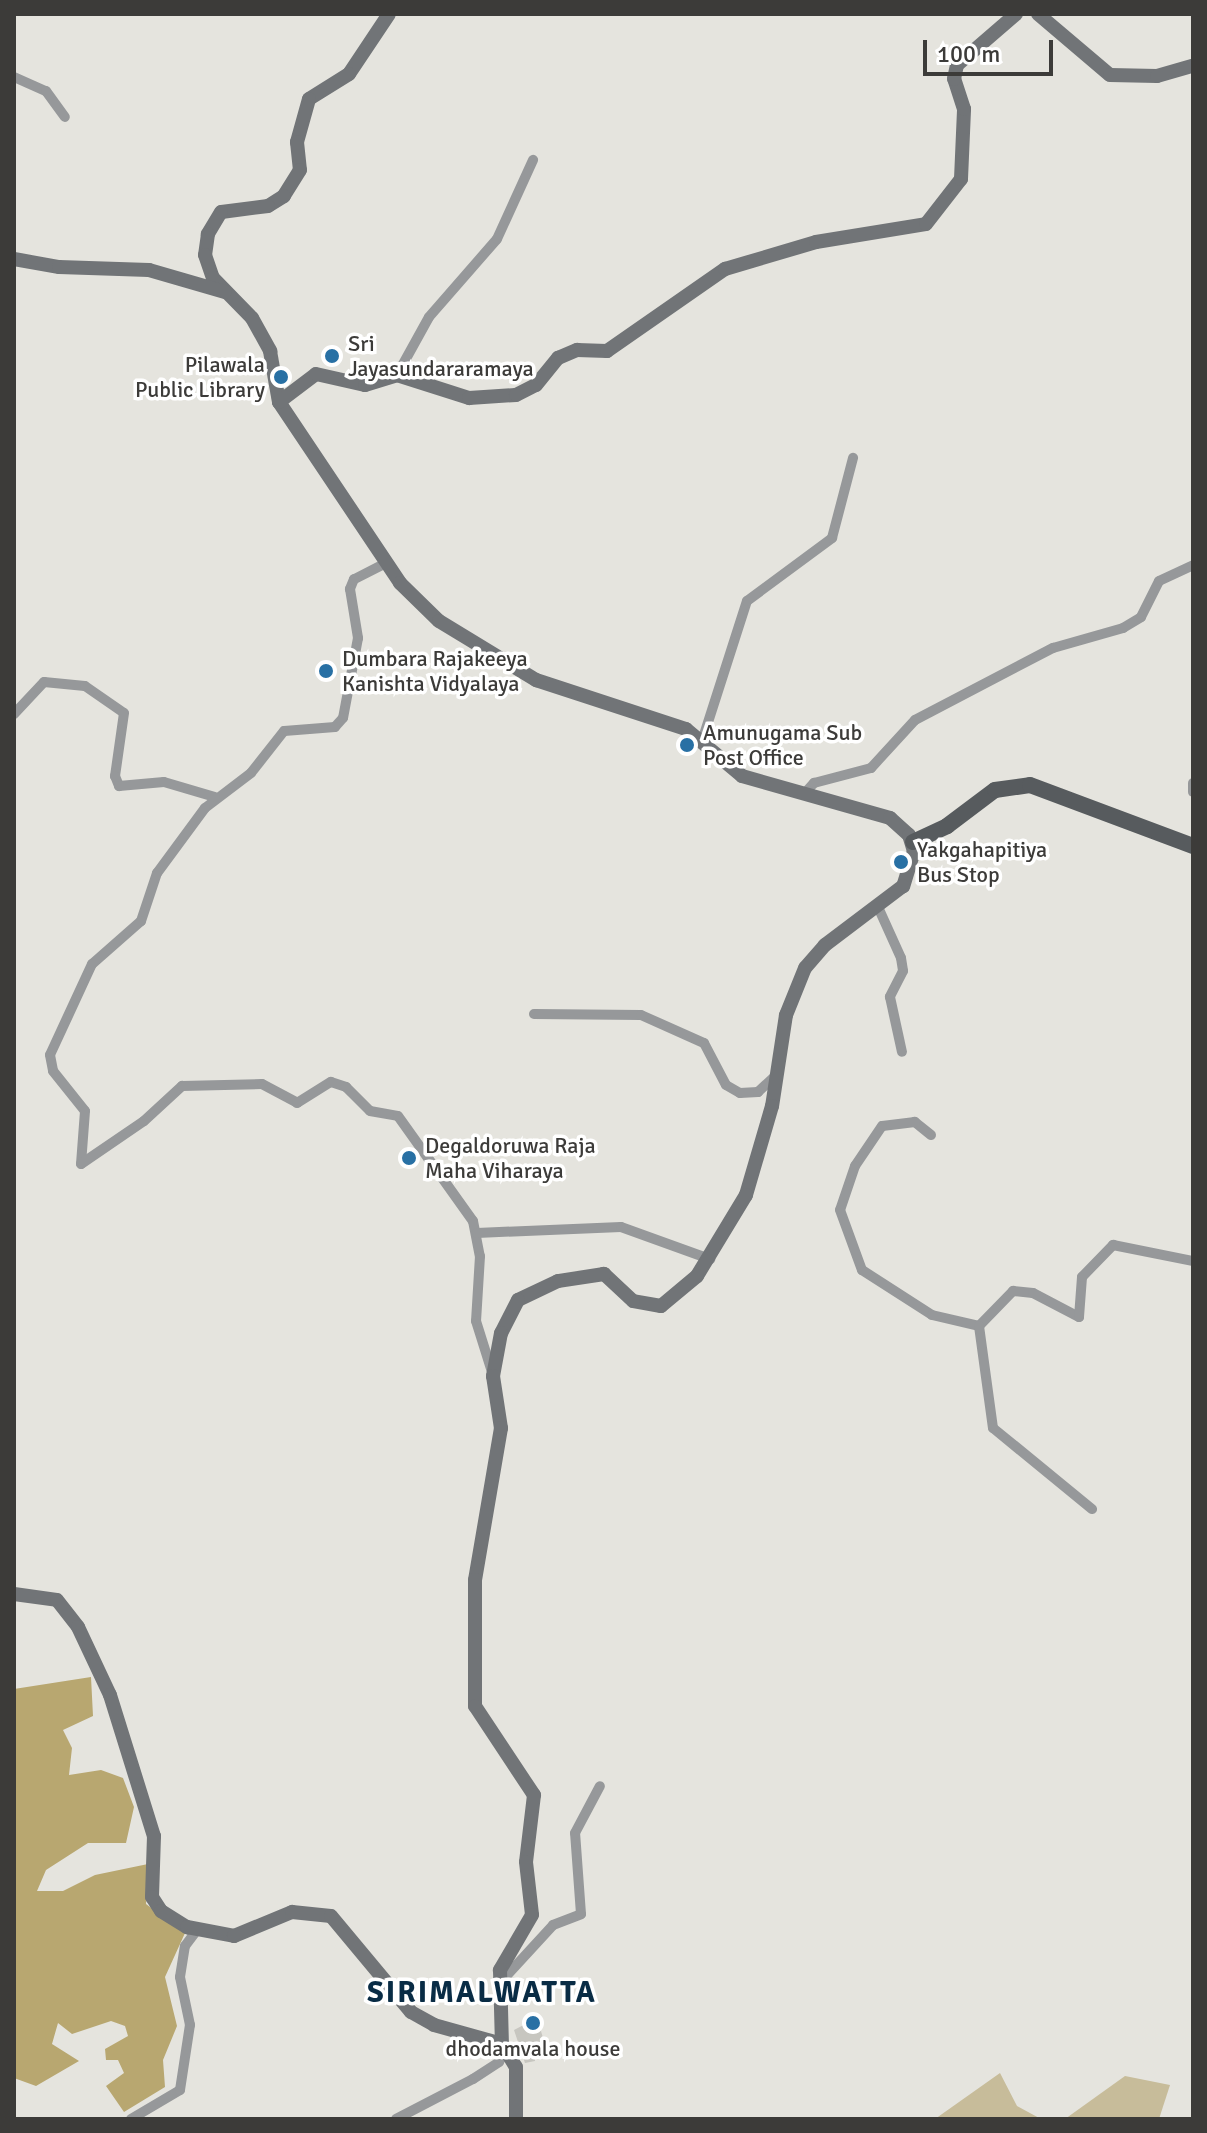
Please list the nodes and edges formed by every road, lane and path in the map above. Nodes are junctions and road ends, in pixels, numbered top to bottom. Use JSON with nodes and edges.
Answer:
{"nodes":[{"id":1,"x":389,"y":14,"type":"edge"},
{"id":2,"x":1016,"y":14,"type":"edge"},
{"id":3,"x":1038,"y":14,"type":"edge"},
{"id":4,"x":1193,"y":66,"type":"edge"},
{"id":5,"x":14,"y":77,"type":"edge"},
{"id":6,"x":65,"y":117,"type":"dead end"},
{"id":7,"x":533,"y":160,"type":"dead end"},
{"id":8,"x":14,"y":259,"type":"edge"},
{"id":9,"x":225,"y":292,"type":"junction"},
{"id":10,"x":397,"y":375,"type":"junction"},
{"id":11,"x":279,"y":402,"type":"junction"},
{"id":12,"x":853,"y":458,"type":"dead end"},
{"id":13,"x":386,"y":563,"type":"junction"},
{"id":14,"x":1193,"y":565,"type":"edge"},
{"id":15,"x":14,"y":714,"type":"edge"},
{"id":16,"x":702,"y":741,"type":"junction"},
{"id":17,"x":1193,"y":783,"type":"edge"},
{"id":18,"x":1193,"y":792,"type":"edge"},
{"id":19,"x":804,"y":794,"type":"junction"},
{"id":20,"x":215,"y":797,"type":"junction"},
{"id":21,"x":913,"y":842,"type":"junction"},
{"id":22,"x":1193,"y":846,"type":"edge"},
{"id":23,"x":878,"y":907,"type":"junction"},
{"id":24,"x":534,"y":1014,"type":"dead end"},
{"id":25,"x":902,"y":1052,"type":"dead end"},
{"id":26,"x":780,"y":1068,"type":"junction"},
{"id":27,"x":931,"y":1135,"type":"dead end"},
{"id":28,"x":477,"y":1233,"type":"junction"},
{"id":29,"x":710,"y":1259,"type":"junction"},
{"id":30,"x":1193,"y":1261,"type":"edge"},
{"id":31,"x":979,"y":1326,"type":"junction"},
{"id":32,"x":493,"y":1376,"type":"junction"},
{"id":33,"x":1092,"y":1509,"type":"dead end"},
{"id":34,"x":14,"y":1594,"type":"edge"},
{"id":35,"x":600,"y":1786,"type":"dead end"},
{"id":36,"x":197,"y":1930,"type":"junction"},
{"id":37,"x":499,"y":1984,"type":"junction"},
{"id":38,"x":504,"y":2046,"type":"junction"},
{"id":39,"x":131,"y":2119,"type":"edge"},
{"id":40,"x":396,"y":2119,"type":"edge"},
{"id":41,"x":516,"y":2119,"type":"edge"}],
"edges":[{"from":1,"to":9,"type":"street"},
{"from":2,"to":10,"type":"street"},
{"from":3,"to":4,"type":"street"},
{"from":5,"to":6,"type":"street"},
{"from":7,"to":10,"type":"street"},
{"from":8,"to":9,"type":"street"},
{"from":9,"to":11,"type":"street"},
{"from":10,"to":11,"type":"street"},
{"from":11,"to":13,"type":"street"},
{"from":12,"to":16,"type":"street"},
{"from":13,"to":16,"type":"street"},
{"from":13,"to":20,"type":"street"},
{"from":14,"to":19,"type":"street"},
{"from":15,"to":20,"type":"street"},
{"from":16,"to":19,"type":"street"},
{"from":17,"to":18,"type":"street"},
{"from":19,"to":21,"type":"street"},
{"from":20,"to":28,"type":"street"},
{"from":21,"to":22,"type":"main road"},
{"from":21,"to":23,"type":"street"},
{"from":23,"to":25,"type":"street"},
{"from":23,"to":26,"type":"street"},
{"from":24,"to":26,"type":"street"},
{"from":26,"to":29,"type":"street"},
{"from":27,"to":31,"type":"street"},
{"from":28,"to":29,"type":"street"},
{"from":28,"to":32,"type":"street"},
{"from":29,"to":32,"type":"street"},
{"from":30,"to":31,"type":"street"},
{"from":31,"to":33,"type":"street"},
{"from":32,"to":37,"type":"street"},
{"from":34,"to":36,"type":"street"},
{"from":35,"to":37,"type":"street"},
{"from":36,"to":38,"type":"street"},
{"from":36,"to":39,"type":"street"},
{"from":37,"to":38,"type":"street"},
{"from":38,"to":40,"type":"street"},
{"from":38,"to":41,"type":"street"}]}
